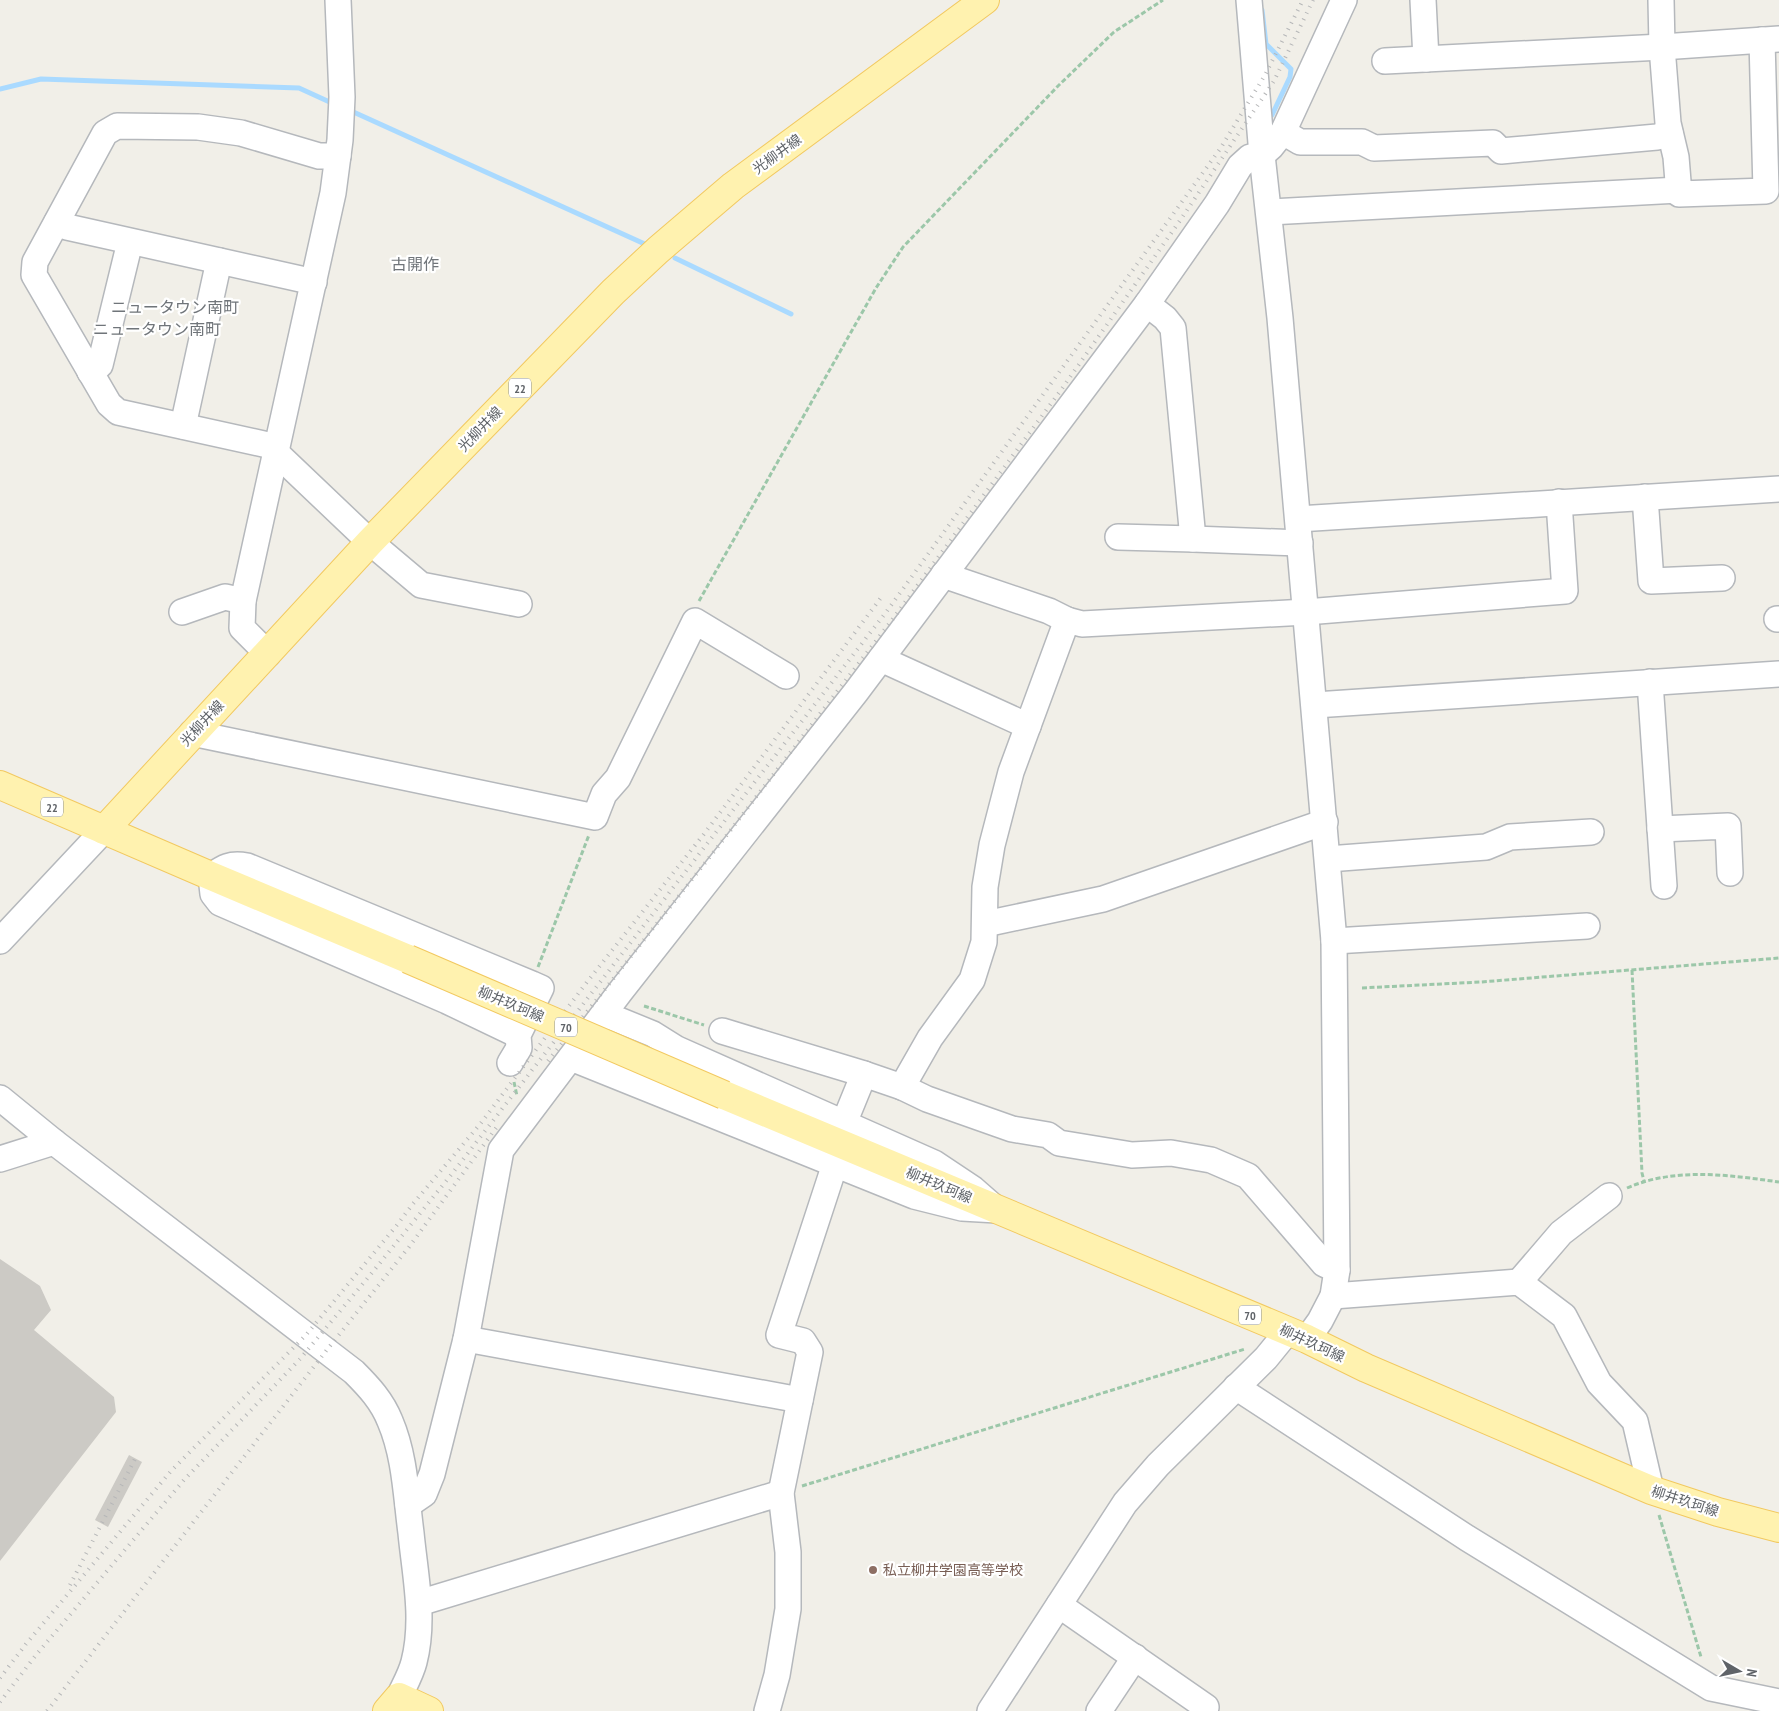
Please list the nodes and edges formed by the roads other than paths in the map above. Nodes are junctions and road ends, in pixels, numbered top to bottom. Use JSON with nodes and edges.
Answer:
{"nodes":[{"id":1,"x":338,"y":0,"type":"edge"},
{"id":2,"x":985,"y":0,"type":"edge"},
{"id":3,"x":1249,"y":0,"type":"edge"},
{"id":4,"x":1344,"y":0,"type":"edge"},
{"id":5,"x":1423,"y":0,"type":"edge"},
{"id":6,"x":1661,"y":0,"type":"edge"},
{"id":7,"x":1771,"y":40,"type":"edge"},
{"id":8,"x":1662,"y":47,"type":"junction"},
{"id":9,"x":1426,"y":59,"type":"junction"},
{"id":10,"x":1385,"y":61,"type":"dead end"},
{"id":11,"x":1283,"y":132,"type":"junction"},
{"id":12,"x":1670,"y":133,"type":"junction"},
{"id":13,"x":1262,"y":155,"type":"junction"},
{"id":14,"x":338,"y":156,"type":"junction"},
{"id":15,"x":1678,"y":190,"type":"junction"},
{"id":16,"x":1269,"y":212,"type":"junction"},
{"id":17,"x":57,"y":222,"type":"junction"},
{"id":18,"x":130,"y":242,"type":"junction"},
{"id":19,"x":219,"y":261,"type":"junction"},
{"id":20,"x":314,"y":282,"type":"junction"},
{"id":21,"x":1147,"y":304,"type":"junction"},
{"id":22,"x":90,"y":372,"type":"junction"},
{"id":23,"x":184,"y":426,"type":"junction"},
{"id":24,"x":277,"y":454,"type":"junction"},
{"id":25,"x":1779,"y":489,"type":"edge"},
{"id":26,"x":1646,"y":497,"type":"junction"},
{"id":27,"x":1559,"y":502,"type":"junction"},
{"id":28,"x":1298,"y":519,"type":"junction"},
{"id":29,"x":1118,"y":537,"type":"dead end"},
{"id":30,"x":1192,"y":539,"type":"junction"},
{"id":31,"x":370,"y":542,"type":"junction"},
{"id":32,"x":1300,"y":543,"type":"junction"},
{"id":33,"x":944,"y":574,"type":"junction"},
{"id":34,"x":1722,"y":578,"type":"dead end"},
{"id":35,"x":244,"y":601,"type":"junction"},
{"id":36,"x":519,"y":604,"type":"dead end"},
{"id":37,"x":182,"y":612,"type":"dead end"},
{"id":38,"x":1306,"y":612,"type":"junction"},
{"id":39,"x":1067,"y":620,"type":"junction"},
{"id":40,"x":268,"y":654,"type":"junction"},
{"id":41,"x":881,"y":659,"type":"junction"},
{"id":42,"x":1779,"y":674,"type":"edge"},
{"id":43,"x":786,"y":676,"type":"dead end"},
{"id":44,"x":1650,"y":682,"type":"junction"},
{"id":45,"x":1315,"y":705,"type":"junction"},
{"id":46,"x":1028,"y":726,"type":"junction"},
{"id":47,"x":192,"y":733,"type":"junction"},
{"id":48,"x":0,"y":785,"type":"edge"},
{"id":49,"x":1325,"y":822,"type":"junction"},
{"id":50,"x":1660,"y":829,"type":"junction"},
{"id":51,"x":104,"y":830,"type":"junction"},
{"id":52,"x":1591,"y":832,"type":"dead end"},
{"id":53,"x":1328,"y":859,"type":"junction"},
{"id":54,"x":1730,"y":873,"type":"dead end"},
{"id":55,"x":211,"y":876,"type":"junction"},
{"id":56,"x":1664,"y":886,"type":"dead end"},
{"id":57,"x":985,"y":924,"type":"junction"},
{"id":58,"x":1588,"y":926,"type":"dead end"},
{"id":59,"x":0,"y":941,"type":"edge"},
{"id":60,"x":1334,"y":941,"type":"junction"},
{"id":61,"x":604,"y":1014,"type":"junction"},
{"id":62,"x":722,"y":1031,"type":"road end"},
{"id":63,"x":518,"y":1035,"type":"junction"},
{"id":64,"x":676,"y":1049,"type":"junction"},
{"id":65,"x":571,"y":1058,"type":"junction"},
{"id":66,"x":510,"y":1063,"type":"road end"},
{"id":67,"x":864,"y":1074,"type":"junction"},
{"id":68,"x":902,"y":1087,"type":"junction"},
{"id":69,"x":657,"y":1093,"type":"junction"},
{"id":70,"x":0,"y":1098,"type":"edge"},
{"id":71,"x":844,"y":1123,"type":"junction"},
{"id":72,"x":54,"y":1142,"type":"junction"},
{"id":73,"x":0,"y":1159,"type":"edge"},
{"id":74,"x":834,"y":1164,"type":"junction"},
{"id":75,"x":1610,"y":1196,"type":"road end"},
{"id":76,"x":997,"y":1210,"type":"junction"},
{"id":77,"x":1337,"y":1270,"type":"junction"},
{"id":78,"x":1519,"y":1282,"type":"junction"},
{"id":79,"x":1333,"y":1296,"type":"junction"},
{"id":80,"x":1298,"y":1335,"type":"junction"},
{"id":81,"x":466,"y":1340,"type":"junction"},
{"id":82,"x":1236,"y":1387,"type":"junction"},
{"id":83,"x":800,"y":1400,"type":"junction"},
{"id":84,"x":1651,"y":1490,"type":"junction"},
{"id":85,"x":782,"y":1492,"type":"junction"},
{"id":86,"x":408,"y":1504,"type":"junction"},
{"id":87,"x":1778,"y":1524,"type":"edge"},
{"id":88,"x":419,"y":1603,"type":"junction"},
{"id":89,"x":1059,"y":1605,"type":"junction"},
{"id":90,"x":1135,"y":1658,"type":"junction"},
{"id":91,"x":1779,"y":1702,"type":"edge"},
{"id":92,"x":393,"y":1704,"type":"edge"},
{"id":93,"x":430,"y":1711,"type":"edge"},
{"id":94,"x":767,"y":1711,"type":"edge"},
{"id":95,"x":990,"y":1711,"type":"edge"},
{"id":96,"x":1099,"y":1711,"type":"edge"},
{"id":97,"x":1203,"y":1711,"type":"edge"}],
"edges":[{"from":1,"to":14,"type":"street"},
{"from":2,"to":31,"type":"main road","name":"光柳井線","number":"22"},
{"from":3,"to":13,"type":"street"},
{"from":4,"to":11,"type":"street"},
{"from":5,"to":9,"type":"street"},
{"from":6,"to":8,"type":"street"},
{"from":7,"to":8,"type":"street"},
{"from":7,"to":15,"type":"street"},
{"from":8,"to":9,"type":"street"},
{"from":8,"to":12,"type":"street"},
{"from":9,"to":10,"type":"street"},
{"from":11,"to":12,"type":"street"},
{"from":11,"to":13,"type":"street"},
{"from":12,"to":15,"type":"street"},
{"from":13,"to":16,"type":"street"},
{"from":13,"to":21,"type":"street"},
{"from":14,"to":17,"type":"street"},
{"from":14,"to":20,"type":"street"},
{"from":15,"to":16,"type":"street"},
{"from":16,"to":28,"type":"street"},
{"from":17,"to":18,"type":"street"},
{"from":17,"to":22,"type":"street"},
{"from":18,"to":19,"type":"street"},
{"from":18,"to":22,"type":"street"},
{"from":19,"to":20,"type":"street"},
{"from":19,"to":23,"type":"street"},
{"from":20,"to":24,"type":"street"},
{"from":21,"to":30,"type":"street"},
{"from":21,"to":33,"type":"street"},
{"from":22,"to":23,"type":"street"},
{"from":23,"to":24,"type":"street"},
{"from":24,"to":31,"type":"street"},
{"from":24,"to":35,"type":"street"},
{"from":25,"to":26,"type":"street"},
{"from":26,"to":27,"type":"street"},
{"from":26,"to":34,"type":"street"},
{"from":27,"to":28,"type":"street"},
{"from":27,"to":38,"type":"street"},
{"from":28,"to":32,"type":"street"},
{"from":29,"to":30,"type":"street"},
{"from":30,"to":32,"type":"street"},
{"from":31,"to":36,"type":"street"},
{"from":31,"to":40,"type":"main road","name":"光柳井線","number":"22"},
{"from":32,"to":38,"type":"street"},
{"from":33,"to":39,"type":"street"},
{"from":33,"to":41,"type":"street"},
{"from":35,"to":37,"type":"street"},
{"from":35,"to":40,"type":"street"},
{"from":38,"to":39,"type":"street"},
{"from":38,"to":45,"type":"street"},
{"from":39,"to":46,"type":"street"},
{"from":40,"to":47,"type":"main road","name":"光柳井線","number":"22"},
{"from":41,"to":46,"type":"street"},
{"from":41,"to":61,"type":"street"},
{"from":42,"to":44,"type":"street"},
{"from":43,"to":47,"type":"street"},
{"from":44,"to":45,"type":"street"},
{"from":44,"to":50,"type":"street"},
{"from":45,"to":49,"type":"street"},
{"from":46,"to":57,"type":"street"},
{"from":47,"to":51,"type":"main road","name":"光柳井線","number":"22"},
{"from":48,"to":51,"type":"main road","number":"22"},
{"from":49,"to":53,"type":"street"},
{"from":49,"to":57,"type":"street"},
{"from":50,"to":54,"type":"street"},
{"from":50,"to":56,"type":"street"},
{"from":51,"to":55,"type":"main road","name":"柳井玖珂線","number":"70"},
{"from":51,"to":59,"type":"street"},
{"from":52,"to":53,"type":"street"},
{"from":53,"to":60,"type":"street"},
{"from":55,"to":63,"type":"street"},
{"from":55,"to":63,"type":"street"},
{"from":55,"to":76,"type":"main road","name":"柳井玖珂線","number":"70","bridge":true},
{"from":57,"to":68,"type":"street"},
{"from":58,"to":60,"type":"street"},
{"from":60,"to":77,"type":"street"},
{"from":61,"to":64,"type":"street"},
{"from":61,"to":65,"type":"street"},
{"from":62,"to":67,"type":"street"},
{"from":63,"to":66,"type":"street"},
{"from":64,"to":69,"type":"street"},
{"from":64,"to":71,"type":"street"},
{"from":65,"to":69,"type":"street"},
{"from":65,"to":81,"type":"street"},
{"from":67,"to":68,"type":"street"},
{"from":67,"to":71,"type":"street"},
{"from":68,"to":77,"type":"street"},
{"from":69,"to":74,"type":"street"},
{"from":70,"to":72,"type":"street"},
{"from":71,"to":76,"type":"street"},
{"from":72,"to":73,"type":"street"},
{"from":72,"to":86,"type":"street"},
{"from":74,"to":76,"type":"street"},
{"from":74,"to":83,"type":"street"},
{"from":75,"to":78,"type":"street"},
{"from":76,"to":80,"type":"main road","name":"柳井玖珂線","number":"70"},
{"from":77,"to":79,"type":"street"},
{"from":78,"to":79,"type":"street"},
{"from":78,"to":84,"type":"street"},
{"from":79,"to":80,"type":"street"},
{"from":80,"to":82,"type":"street"},
{"from":80,"to":84,"type":"main road","name":"柳井玖珂線","number":"70"},
{"from":81,"to":83,"type":"street"},
{"from":81,"to":86,"type":"street"},
{"from":82,"to":89,"type":"street"},
{"from":82,"to":91,"type":"street"},
{"from":83,"to":85,"type":"street"},
{"from":84,"to":87,"type":"main road","name":"柳井玖珂線","number":"70"},
{"from":85,"to":88,"type":"street"},
{"from":85,"to":94,"type":"street"},
{"from":86,"to":88,"type":"street"},
{"from":88,"to":92,"type":"street"},
{"from":89,"to":90,"type":"street"},
{"from":89,"to":95,"type":"street"},
{"from":90,"to":96,"type":"street"},
{"from":90,"to":97,"type":"street"},
{"from":92,"to":93,"type":"main road"}]}
